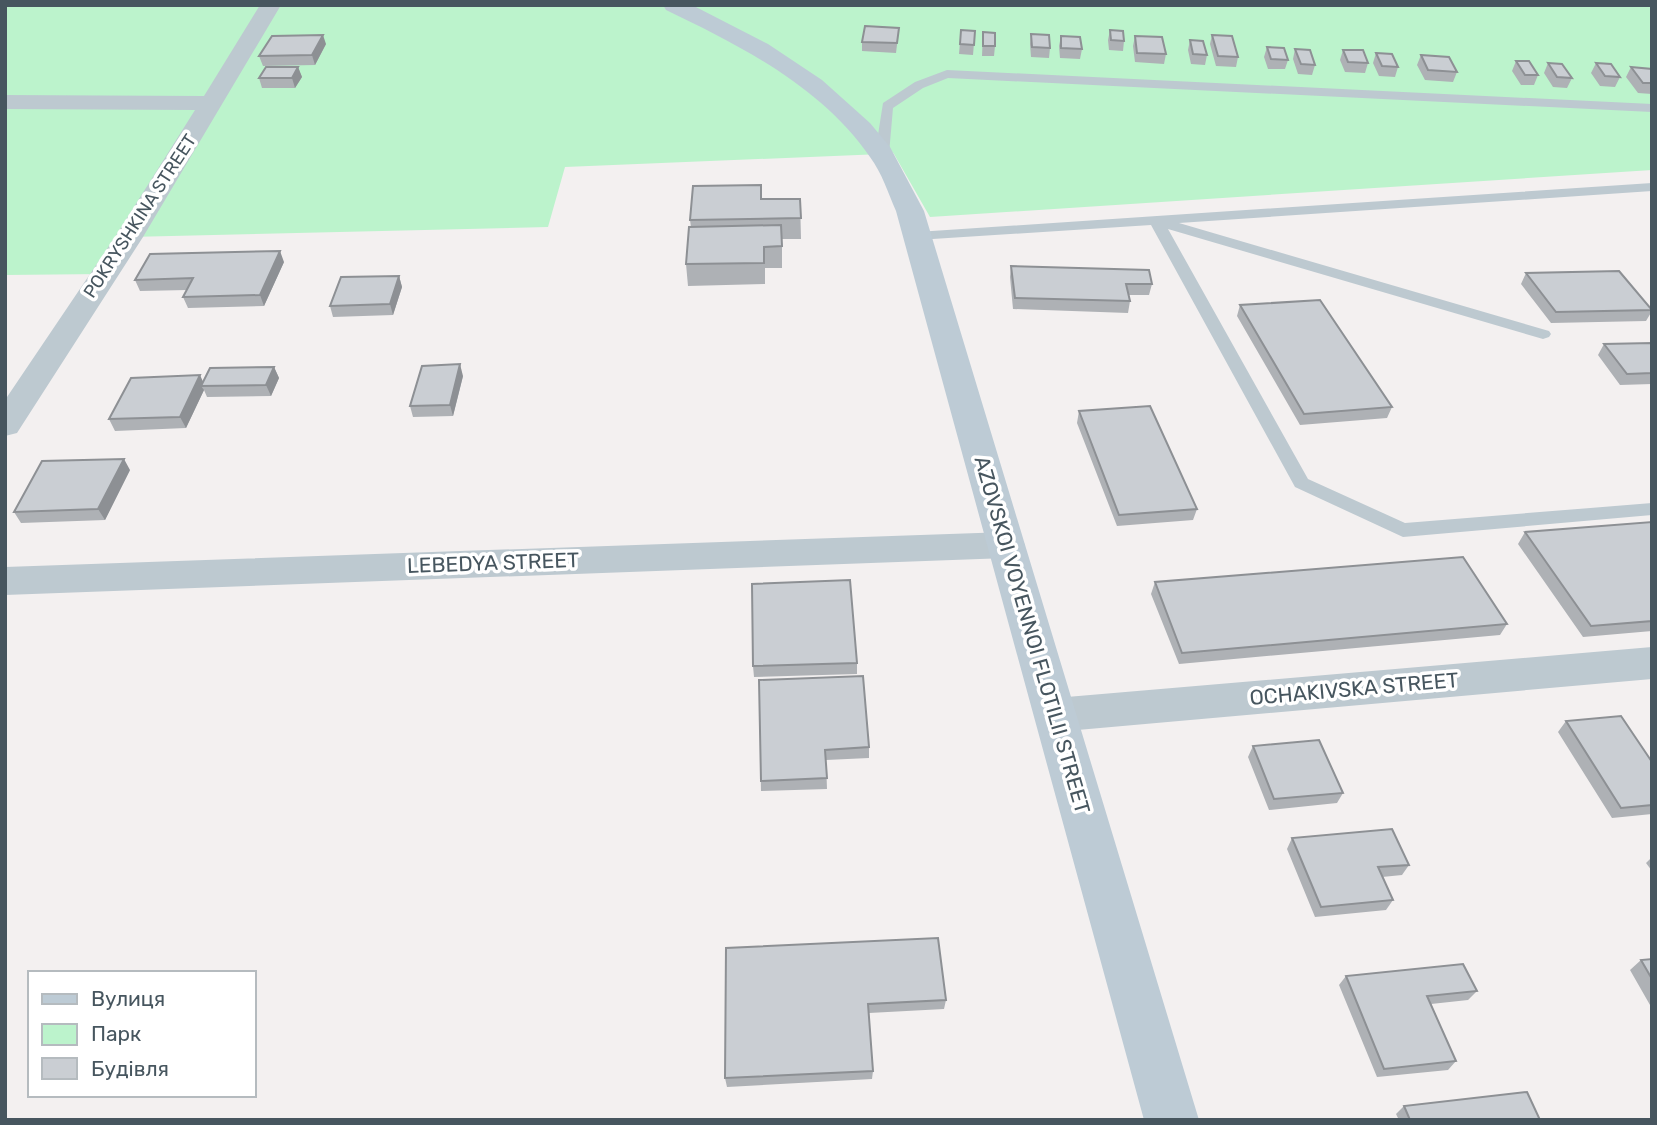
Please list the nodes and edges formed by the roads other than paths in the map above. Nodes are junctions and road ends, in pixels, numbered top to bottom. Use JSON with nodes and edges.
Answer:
{"nodes":[{"id":1,"x":271,"y":5,"type":"edge"},
{"id":2,"x":674,"y":5,"type":"edge"},
{"id":3,"x":5,"y":102,"type":"edge"},
{"id":4,"x":212,"y":103,"type":"junction"},
{"id":5,"x":1652,"y":108,"type":"edge"},
{"id":6,"x":882,"y":154,"type":"junction"},
{"id":7,"x":1652,"y":187,"type":"edge"},
{"id":8,"x":1156,"y":220,"type":"junction"},
{"id":9,"x":918,"y":236,"type":"junction"},
{"id":10,"x":1544,"y":334,"type":"dead end"},
{"id":11,"x":5,"y":425,"type":"edge"},
{"id":12,"x":1652,"y":509,"type":"edge"},
{"id":13,"x":994,"y":546,"type":"junction"},
{"id":14,"x":5,"y":581,"type":"edge"},
{"id":15,"x":1647,"y":671,"type":"edge"},
{"id":16,"x":1055,"y":715,"type":"junction"},
{"id":17,"x":1172,"y":1120,"type":"edge"}],
"edges":[{"from":1,"to":4,"type":"street","name":"POKRYSHKINA STREET"},
{"from":2,"to":6,"type":"street","name":"AZOVSKOI VOYENNOI FLOTILII STREET"},
{"from":3,"to":4,"type":"street"},
{"from":4,"to":11,"type":"street","name":"POKRYSHKINA STREET"},
{"from":5,"to":6,"type":"lane"},
{"from":6,"to":9,"type":"street","name":"AZOVSKOI VOYENNOI FLOTILII STREET"},
{"from":7,"to":8,"type":"lane"},
{"from":8,"to":9,"type":"lane"},
{"from":8,"to":10,"type":"lane"},
{"from":8,"to":12,"type":"lane"},
{"from":9,"to":13,"type":"street","name":"AZOVSKOI VOYENNOI FLOTILII STREET"},
{"from":13,"to":14,"type":"street","name":"LEBEDYA STREET"},
{"from":13,"to":16,"type":"street","name":"AZOVSKOI VOYENNOI FLOTILII STREET"},
{"from":15,"to":16,"type":"street","name":"OCHAKIVSKA STREET"},
{"from":16,"to":17,"type":"street","name":"AZOVSKOI VOYENNOI FLOTILII STREET"}]}
